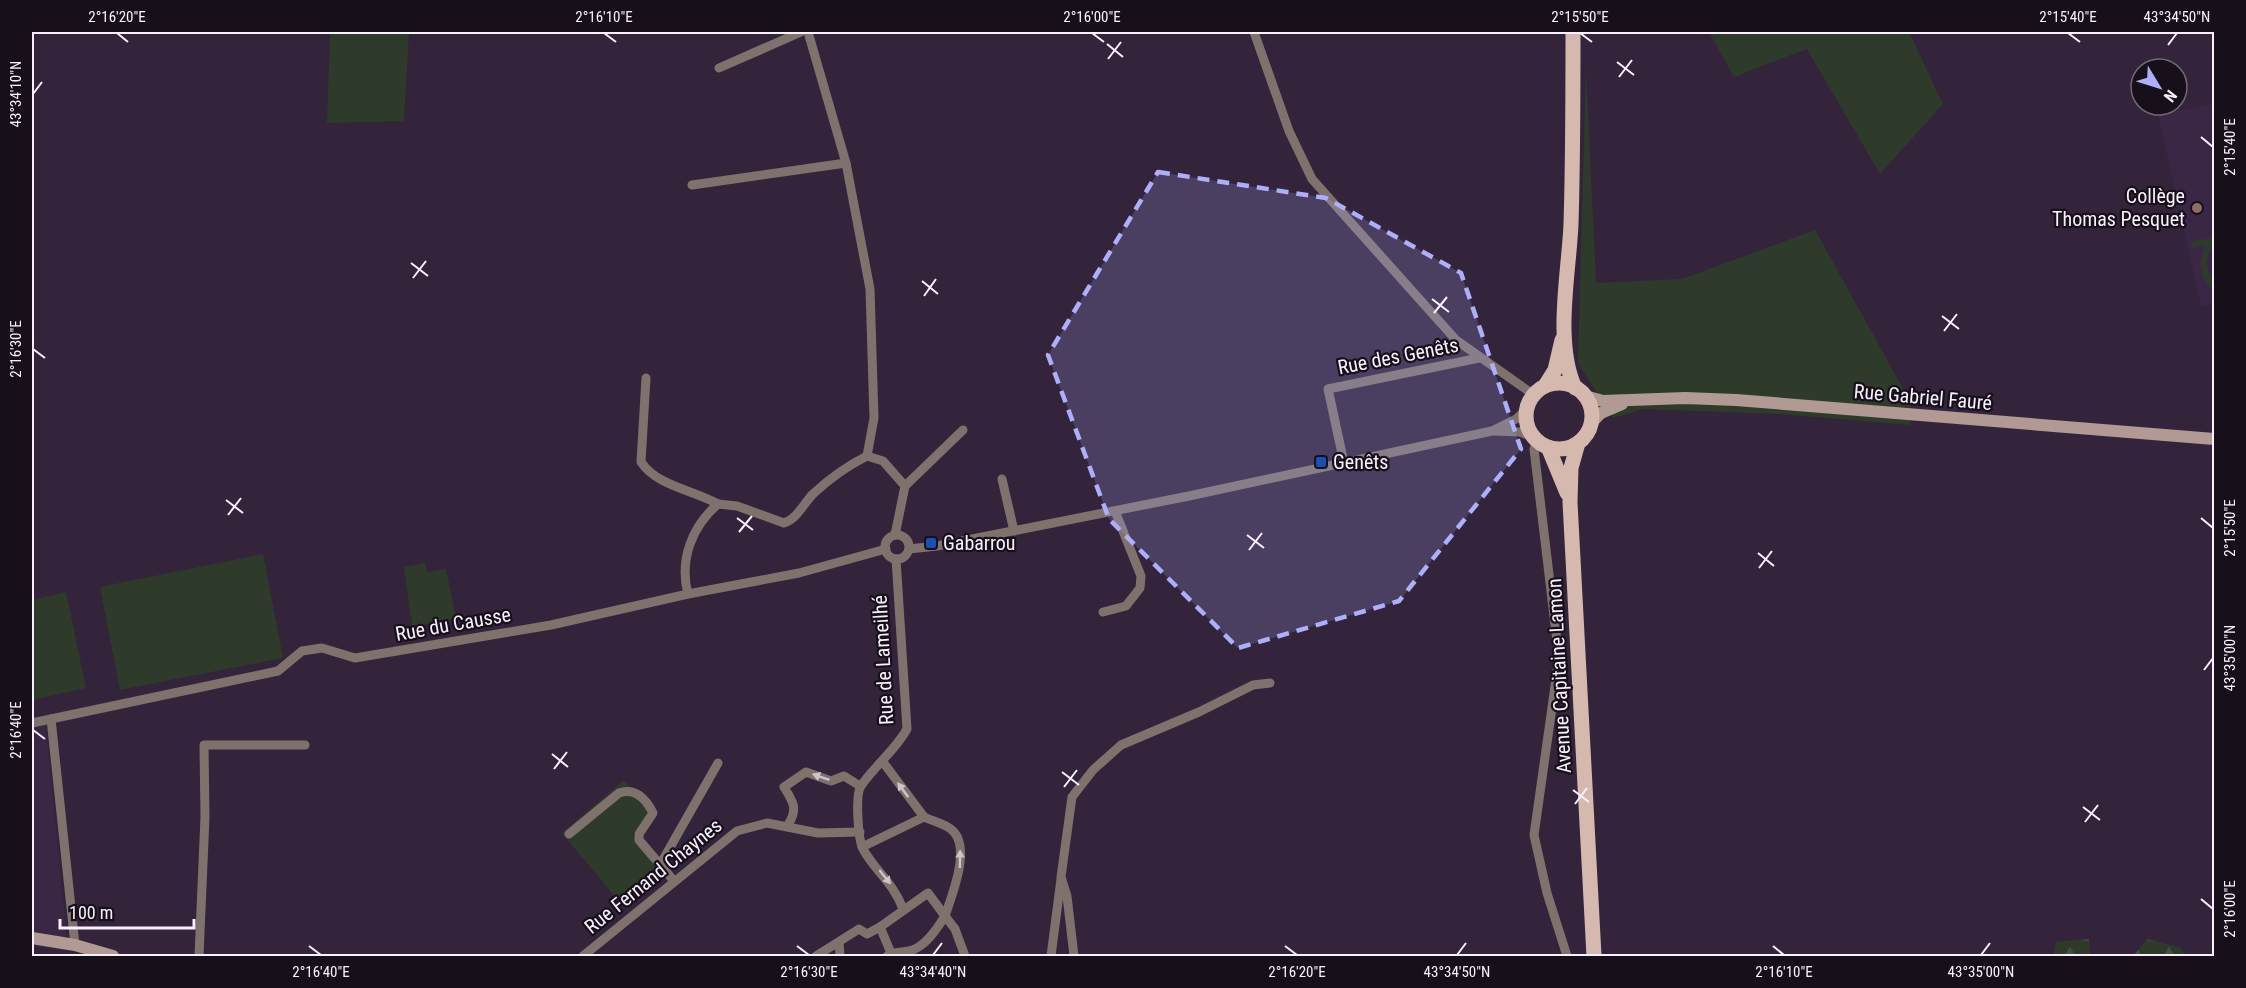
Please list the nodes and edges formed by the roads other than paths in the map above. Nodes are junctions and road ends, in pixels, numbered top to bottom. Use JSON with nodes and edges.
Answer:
{"nodes":[{"id":1,"x":801,"y":32,"type":"edge"},
{"id":2,"x":808,"y":32,"type":"edge"},
{"id":3,"x":1254,"y":32,"type":"edge"},
{"id":4,"x":1573,"y":32,"type":"edge"},
{"id":5,"x":718,"y":68,"type":"dead end"},
{"id":6,"x":846,"y":163,"type":"junction"},
{"id":7,"x":692,"y":185,"type":"dead end"},
{"id":8,"x":1565,"y":331,"type":"junction"},
{"id":9,"x":1479,"y":358,"type":"junction"},
{"id":10,"x":646,"y":378,"type":"dead end"},
{"id":11,"x":1580,"y":392,"type":"junction"},
{"id":12,"x":1535,"y":397,"type":"junction"},
{"id":13,"x":1629,"y":401,"type":"junction"},
{"id":14,"x":1591,"y":423,"type":"junction"},
{"id":15,"x":963,"y":430,"type":"dead end"},
{"id":16,"x":1492,"y":431,"type":"junction"},
{"id":17,"x":2214,"y":439,"type":"edge"},
{"id":18,"x":1540,"y":442,"type":"junction"},
{"id":19,"x":1578,"y":443,"type":"junction"},
{"id":20,"x":867,"y":456,"type":"junction"},
{"id":21,"x":1344,"y":464,"type":"junction"},
{"id":22,"x":1002,"y":479,"type":"dead end"},
{"id":23,"x":905,"y":486,"type":"junction"},
{"id":24,"x":1570,"y":502,"type":"junction"},
{"id":25,"x":718,"y":504,"type":"junction"},
{"id":26,"x":1115,"y":511,"type":"junction"},
{"id":27,"x":1014,"y":531,"type":"junction"},
{"id":28,"x":895,"y":535,"type":"junction"},
{"id":29,"x":886,"y":549,"type":"junction"},
{"id":30,"x":909,"y":549,"type":"junction"},
{"id":31,"x":896,"y":559,"type":"junction"},
{"id":32,"x":688,"y":594,"type":"junction"},
{"id":33,"x":1102,"y":612,"type":"dead end"},
{"id":34,"x":1270,"y":683,"type":"dead end"},
{"id":35,"x":51,"y":719,"type":"junction"},
{"id":36,"x":32,"y":723,"type":"edge"},
{"id":37,"x":305,"y":745,"type":"dead end"},
{"id":38,"x":883,"y":762,"type":"junction"},
{"id":39,"x":718,"y":763,"type":"dead end"},
{"id":40,"x":860,"y":786,"type":"junction"},
{"id":41,"x":924,"y":817,"type":"junction"},
{"id":42,"x":788,"y":825,"type":"junction"},
{"id":43,"x":860,"y":832,"type":"junction"},
{"id":44,"x":568,"y":834,"type":"dead end"},
{"id":45,"x":862,"y":847,"type":"junction"},
{"id":46,"x":660,"y":865,"type":"junction"},
{"id":47,"x":1061,"y":877,"type":"junction"},
{"id":48,"x":674,"y":881,"type":"junction"},
{"id":49,"x":903,"y":909,"type":"junction"},
{"id":50,"x":945,"y":916,"type":"junction"},
{"id":51,"x":880,"y":927,"type":"junction"},
{"id":52,"x":32,"y":938,"type":"edge"},
{"id":53,"x":839,"y":942,"type":"junction"},
{"id":54,"x":75,"y":945,"type":"junction"},
{"id":55,"x":889,"y":955,"type":"edge"},
{"id":56,"x":113,"y":957,"type":"edge"},
{"id":57,"x":199,"y":957,"type":"edge"},
{"id":58,"x":583,"y":957,"type":"edge"},
{"id":59,"x":816,"y":957,"type":"edge"},
{"id":60,"x":840,"y":957,"type":"edge"},
{"id":61,"x":965,"y":957,"type":"edge"},
{"id":62,"x":1051,"y":957,"type":"edge"},
{"id":63,"x":1074,"y":957,"type":"edge"},
{"id":64,"x":1567,"y":957,"type":"edge"},
{"id":65,"x":1594,"y":957,"type":"edge"}],
"edges":[{"from":1,"to":5,"type":"street"},
{"from":2,"to":6,"type":"street"},
{"from":3,"to":9,"type":"street"},
{"from":4,"to":8,"type":"main road"},
{"from":6,"to":7,"type":"street"},
{"from":6,"to":20,"type":"street"},
{"from":8,"to":11,"type":"main road"},
{"from":8,"to":12,"type":"main road"},
{"from":9,"to":12,"type":"street"},
{"from":9,"to":21,"type":"street","name":"Rue des Genêts"},
{"from":10,"to":25,"type":"street"},
{"from":11,"to":12,"type":"main road"},
{"from":11,"to":13,"type":"street","name":"Rue Gabriel Fauré"},
{"from":11,"to":14,"type":"main road"},
{"from":12,"to":16,"type":"street"},
{"from":12,"to":18,"type":"main road"},
{"from":13,"to":14,"type":"street","name":"Rue Gabriel Fauré"},
{"from":13,"to":17,"type":"street","name":"Rue Gabriel Fauré"},
{"from":14,"to":19,"type":"main road"},
{"from":15,"to":23,"type":"street"},
{"from":16,"to":18,"type":"street"},
{"from":16,"to":21,"type":"street"},
{"from":18,"to":19,"type":"main road"},
{"from":18,"to":24,"type":"main road","name":"Avenue Capitaine Lamon"},
{"from":18,"to":64,"type":"street"},
{"from":19,"to":24,"type":"main road","name":"Avenue Capitaine Lamon"},
{"from":20,"to":23,"type":"street"},
{"from":20,"to":25,"type":"street"},
{"from":21,"to":26,"type":"street"},
{"from":22,"to":27,"type":"street"},
{"from":23,"to":28,"type":"street"},
{"from":24,"to":65,"type":"main road","name":"Avenue Capitaine Lamon"},
{"from":25,"to":32,"type":"street"},
{"from":26,"to":27,"type":"street"},
{"from":26,"to":33,"type":"street"},
{"from":27,"to":30,"type":"street"},
{"from":28,"to":29,"type":"street"},
{"from":28,"to":30,"type":"street"},
{"from":29,"to":31,"type":"street"},
{"from":29,"to":32,"type":"street","name":"Rue du Causse"},
{"from":30,"to":31,"type":"street"},
{"from":31,"to":38,"type":"street","name":"Rue de Lameilhé"},
{"from":32,"to":35,"type":"street","name":"Rue du Causse"},
{"from":34,"to":47,"type":"street"},
{"from":35,"to":36,"type":"street","name":"Rue du Causse"},
{"from":35,"to":54,"type":"street"},
{"from":37,"to":57,"type":"street"},
{"from":38,"to":40,"type":"street","name":"Rue de Lameilhé"},
{"from":41,"to":38,"type":"street","one_way":true},
{"from":39,"to":46,"type":"street"},
{"from":40,"to":42,"type":"street","one_way":true},
{"from":40,"to":43,"type":"street"},
{"from":41,"to":45,"type":"street"},
{"from":50,"to":41,"type":"street","one_way":true},
{"from":42,"to":43,"type":"street","name":"Rue Fernand Chaynes"},
{"from":42,"to":48,"type":"street","name":"Rue Fernand Chaynes"},
{"from":43,"to":45,"type":"street"},
{"from":44,"to":46,"type":"street"},
{"from":45,"to":49,"type":"street","one_way":true},
{"from":46,"to":48,"type":"street"},
{"from":47,"to":62,"type":"street"},
{"from":47,"to":63,"type":"street"},
{"from":48,"to":58,"type":"street","name":"Rue Fernand Chaynes"},
{"from":49,"to":50,"type":"street"},
{"from":49,"to":51,"type":"street"},
{"from":50,"to":55,"type":"street"},
{"from":50,"to":61,"type":"street"},
{"from":51,"to":53,"type":"street"},
{"from":51,"to":55,"type":"street"},
{"from":52,"to":54,"type":"street"},
{"from":53,"to":59,"type":"street"},
{"from":53,"to":60,"type":"street"},
{"from":54,"to":56,"type":"street"}]}
